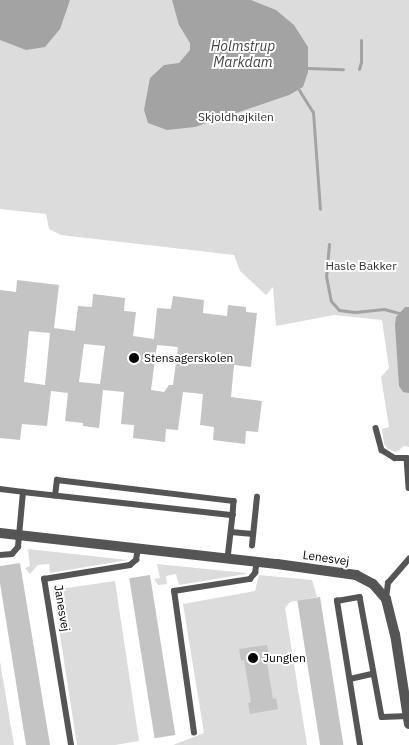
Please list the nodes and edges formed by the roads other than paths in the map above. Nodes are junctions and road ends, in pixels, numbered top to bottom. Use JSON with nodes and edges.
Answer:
{"nodes":[{"id":1,"x":376,"y":428,"type":"dead end"},
{"id":2,"x":409,"y":488,"type":"edge"},
{"id":3,"x":0,"y":489,"type":"edge"},
{"id":4,"x":23,"y":492,"type":"junction"},
{"id":5,"x":56,"y":496,"type":"junction"},
{"id":6,"x":258,"y":497,"type":"dead end"},
{"id":7,"x":233,"y":515,"type":"junction"},
{"id":8,"x":231,"y":532,"type":"junction"},
{"id":9,"x":0,"y":533,"type":"edge"},
{"id":10,"x":254,"y":534,"type":"junction"},
{"id":11,"x":18,"y":535,"type":"junction"},
{"id":12,"x":252,"y":546,"type":"dead end"},
{"id":13,"x":138,"y":549,"type":"junction"},
{"id":14,"x":0,"y":555,"type":"edge"},
{"id":15,"x":228,"y":559,"type":"junction"},
{"id":16,"x":409,"y":559,"type":"edge"},
{"id":17,"x":257,"y":562,"type":"junction"},
{"id":18,"x":386,"y":599,"type":"junction"},
{"id":19,"x":372,"y":674,"type":"junction"},
{"id":20,"x":350,"y":679,"type":"junction"},
{"id":21,"x":408,"y":720,"type":"edge"},
{"id":22,"x":194,"y":733,"type":"dead end"},
{"id":23,"x":71,"y":745,"type":"edge"},
{"id":24,"x":360,"y":745,"type":"edge"}],
"edges":[{"from":1,"to":2,"type":"lane"},
{"from":3,"to":4,"type":"lane"},
{"from":4,"to":5,"type":"lane"},
{"from":4,"to":11,"type":"lane"},
{"from":5,"to":7,"type":"lane"},
{"from":5,"to":7,"type":"lane"},
{"from":6,"to":10,"type":"lane"},
{"from":7,"to":8,"type":"lane"},
{"from":8,"to":10,"type":"lane"},
{"from":8,"to":15,"type":"lane"},
{"from":9,"to":11,"type":"street"},
{"from":10,"to":12,"type":"lane"},
{"from":11,"to":13,"type":"street"},
{"from":11,"to":14,"type":"lane"},
{"from":13,"to":15,"type":"street"},
{"from":13,"to":23,"type":"lane","name":"Janesvej"},
{"from":15,"to":17,"type":"street"},
{"from":16,"to":18,"type":"lane"},
{"from":17,"to":18,"type":"street","name":"Lenesvej"},
{"from":17,"to":22,"type":"lane"},
{"from":18,"to":21,"type":"street"},
{"from":19,"to":20,"type":"lane"},
{"from":19,"to":20,"type":"lane"},
{"from":19,"to":21,"type":"lane"},
{"from":20,"to":24,"type":"lane"}]}
